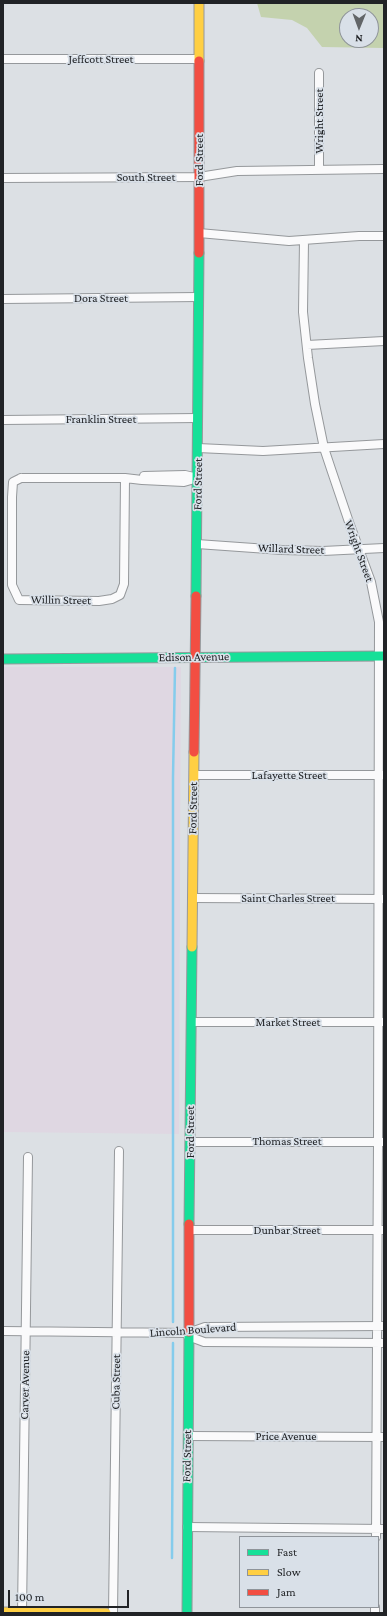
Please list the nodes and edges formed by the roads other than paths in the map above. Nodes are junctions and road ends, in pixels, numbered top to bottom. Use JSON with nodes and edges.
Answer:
{"nodes":[{"id":1,"x":199,"y":3,"type":"edge"},
{"id":2,"x":3,"y":59,"type":"edge"},
{"id":3,"x":199,"y":59,"type":"junction"},
{"id":4,"x":319,"y":73,"type":"dead end"},
{"id":5,"x":384,"y":169,"type":"edge"},
{"id":6,"x":319,"y":170,"type":"junction"},
{"id":7,"x":199,"y":177,"type":"junction"},
{"id":8,"x":3,"y":178,"type":"edge"},
{"id":9,"x":199,"y":234,"type":"junction"},
{"id":10,"x":384,"y":236,"type":"edge"},
{"id":11,"x":304,"y":241,"type":"junction"},
{"id":12,"x":199,"y":297,"type":"junction"},
{"id":13,"x":3,"y":298,"type":"edge"},
{"id":14,"x":384,"y":340,"type":"edge"},
{"id":15,"x":306,"y":344,"type":"junction"},
{"id":16,"x":198,"y":418,"type":"junction"},
{"id":17,"x":3,"y":420,"type":"edge"},
{"id":18,"x":384,"y":444,"type":"edge"},
{"id":19,"x":198,"y":448,"type":"junction"},
{"id":20,"x":324,"y":448,"type":"junction"},
{"id":21,"x":125,"y":478,"type":"junction"},
{"id":22,"x":198,"y":478,"type":"junction"},
{"id":23,"x":197,"y":544,"type":"junction"},
{"id":24,"x":384,"y":548,"type":"edge"},
{"id":25,"x":359,"y":549,"type":"junction"},
{"id":26,"x":382,"y":656,"type":"edge"},
{"id":27,"x":196,"y":657,"type":"junction"},
{"id":28,"x":3,"y":659,"type":"edge"},
{"id":29,"x":194,"y":775,"type":"junction"},
{"id":30,"x":382,"y":775,"type":"edge"},
{"id":31,"x":193,"y":898,"type":"junction"},
{"id":32,"x":381,"y":899,"type":"edge"},
{"id":33,"x":191,"y":1022,"type":"junction"},
{"id":34,"x":381,"y":1022,"type":"edge"},
{"id":35,"x":190,"y":1142,"type":"junction"},
{"id":36,"x":381,"y":1142,"type":"edge"},
{"id":37,"x":120,"y":1151,"type":"dead end"},
{"id":38,"x":28,"y":1157,"type":"dead end"},
{"id":39,"x":190,"y":1230,"type":"junction"},
{"id":40,"x":381,"y":1230,"type":"edge"},
{"id":41,"x":380,"y":1326,"type":"edge"},
{"id":42,"x":3,"y":1331,"type":"edge"},
{"id":43,"x":26,"y":1332,"type":"junction"},
{"id":44,"x":117,"y":1333,"type":"junction"},
{"id":45,"x":188,"y":1334,"type":"junction"},
{"id":46,"x":380,"y":1343,"type":"edge"},
{"id":47,"x":188,"y":1436,"type":"junction"},
{"id":48,"x":380,"y":1437,"type":"edge"},
{"id":49,"x":187,"y":1527,"type":"junction"},
{"id":50,"x":378,"y":1531,"type":"edge"},
{"id":51,"x":3,"y":1612,"type":"edge"},
{"id":52,"x":22,"y":1612,"type":"edge"},
{"id":53,"x":106,"y":1613,"type":"edge"},
{"id":54,"x":113,"y":1613,"type":"edge"},
{"id":55,"x":187,"y":1613,"type":"edge"}],
"edges":[{"from":1,"to":3,"type":"street","name":"Ford Street"},
{"from":2,"to":3,"type":"street","name":"Jeffcott Street"},
{"from":3,"to":7,"type":"street","name":"Ford Street"},
{"from":4,"to":6,"type":"street","name":"Wright Street"},
{"from":5,"to":6,"type":"street","name":"South Street"},
{"from":6,"to":7,"type":"street","name":"South Street"},
{"from":7,"to":8,"type":"street","name":"South Street"},
{"from":7,"to":9,"type":"street","name":"Ford Street"},
{"from":9,"to":11,"type":"street"},
{"from":9,"to":12,"type":"street","name":"Ford Street"},
{"from":10,"to":11,"type":"street"},
{"from":11,"to":15,"type":"street","name":"Wright Street"},
{"from":12,"to":13,"type":"street","name":"Dora Street"},
{"from":12,"to":16,"type":"street","name":"Ford Street"},
{"from":14,"to":15,"type":"street"},
{"from":15,"to":20,"type":"street","name":"Wright Street"},
{"from":16,"to":17,"type":"street","name":"Franklin Street"},
{"from":16,"to":19,"type":"street","name":"Ford Street"},
{"from":18,"to":20,"type":"street"},
{"from":19,"to":20,"type":"street"},
{"from":19,"to":22,"type":"street","name":"Ford Street"},
{"from":20,"to":25,"type":"street","name":"Wright Street"},
{"from":21,"to":21,"type":"street","name":"Willin Street"},
{"from":21,"to":22,"type":"street","name":"Willin Street"},
{"from":22,"to":23,"type":"street","name":"Ford Street"},
{"from":23,"to":25,"type":"street","name":"Willard Street"},
{"from":23,"to":27,"type":"street","name":"Ford Street"},
{"from":24,"to":25,"type":"street","name":"Willard Street"},
{"from":25,"to":26,"type":"street","name":"Wright Street"},
{"from":26,"to":27,"type":"street","name":"Edison Avenue"},
{"from":26,"to":30,"type":"street","name":"Wright Street"},
{"from":27,"to":28,"type":"street","name":"Edison Avenue"},
{"from":27,"to":29,"type":"street","name":"Ford Street"},
{"from":29,"to":30,"type":"street","name":"Lafayette Street"},
{"from":29,"to":31,"type":"street","name":"Ford Street"},
{"from":30,"to":32,"type":"street","name":"Wright Street"},
{"from":31,"to":32,"type":"street","name":"Saint Charles Street"},
{"from":31,"to":33,"type":"street","name":"Ford Street"},
{"from":32,"to":34,"type":"street","name":"Wright Street"},
{"from":33,"to":34,"type":"street","name":"Market Street"},
{"from":33,"to":35,"type":"street","name":"Ford Street"},
{"from":34,"to":36,"type":"street","name":"Wright Street"},
{"from":35,"to":36,"type":"street","name":"Thomas Street"},
{"from":35,"to":39,"type":"street","name":"Ford Street"},
{"from":36,"to":40,"type":"street","name":"Wright Street"},
{"from":37,"to":44,"type":"street","name":"Cuba Street"},
{"from":38,"to":43,"type":"street","name":"Carver Avenue"},
{"from":39,"to":40,"type":"street","name":"Dunbar Street"},
{"from":39,"to":45,"type":"street","name":"Ford Street"},
{"from":40,"to":41,"type":"street","name":"Wright Street"},
{"from":41,"to":45,"type":"street","name":"Lincoln Boulevard"},
{"from":41,"to":46,"type":"street","name":"Wright Street"},
{"from":42,"to":43,"type":"street","name":"Lincoln Boulevard"},
{"from":43,"to":44,"type":"street","name":"Lincoln Boulevard"},
{"from":43,"to":52,"type":"street","name":"Carver Avenue"},
{"from":44,"to":45,"type":"street","name":"Lincoln Boulevard"},
{"from":44,"to":54,"type":"street","name":"Cuba Street"},
{"from":45,"to":46,"type":"street","name":"Lincoln Boulevard"},
{"from":45,"to":47,"type":"street","name":"Ford Street"},
{"from":46,"to":48,"type":"street","name":"Wright Street"},
{"from":47,"to":48,"type":"street","name":"Price Avenue"},
{"from":47,"to":49,"type":"street","name":"Ford Street"},
{"from":48,"to":50,"type":"street","name":"Wright Street"},
{"from":49,"to":50,"type":"street"},
{"from":49,"to":55,"type":"street","name":"Ford Street"},
{"from":51,"to":52,"type":"street"},
{"from":52,"to":53,"type":"street"}]}
